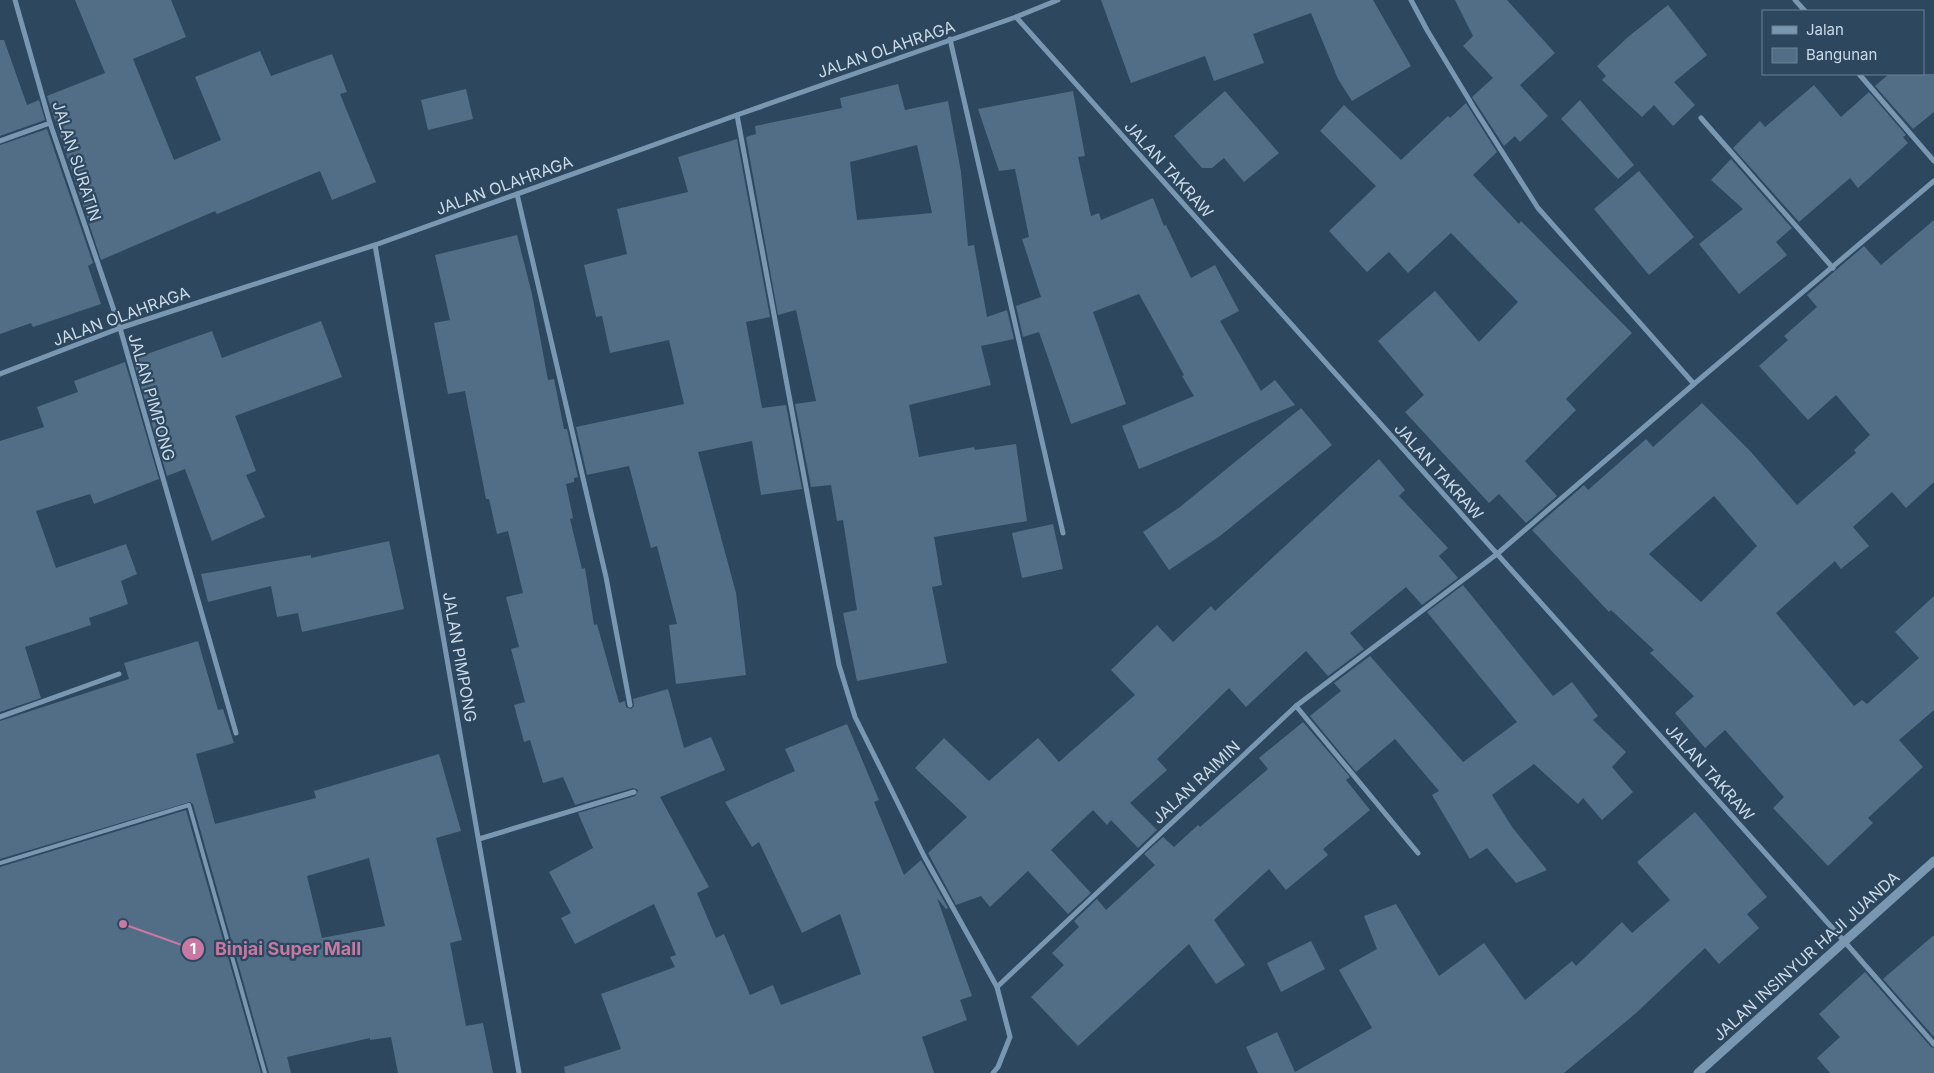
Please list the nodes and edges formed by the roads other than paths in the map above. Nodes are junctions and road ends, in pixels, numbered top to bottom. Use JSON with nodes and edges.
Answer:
{"nodes":[{"id":1,"x":15,"y":0,"type":"edge"},
{"id":2,"x":1058,"y":0,"type":"edge"},
{"id":3,"x":1411,"y":0,"type":"edge"},
{"id":4,"x":1796,"y":0,"type":"edge"},
{"id":5,"x":1804,"y":10,"type":"edge"},
{"id":6,"x":1016,"y":17,"type":"junction"},
{"id":7,"x":950,"y":40,"type":"junction"},
{"id":8,"x":1860,"y":75,"type":"edge"},
{"id":9,"x":737,"y":115,"type":"junction"},
{"id":10,"x":1700,"y":118,"type":"dead end"},
{"id":11,"x":50,"y":123,"type":"junction"},
{"id":12,"x":0,"y":141,"type":"edge"},
{"id":13,"x":1934,"y":162,"type":"edge"},
{"id":14,"x":1934,"y":182,"type":"edge"},
{"id":15,"x":517,"y":194,"type":"junction"},
{"id":16,"x":375,"y":245,"type":"junction"},
{"id":17,"x":1833,"y":268,"type":"junction"},
{"id":18,"x":120,"y":328,"type":"junction"},
{"id":19,"x":0,"y":374,"type":"edge"},
{"id":20,"x":1694,"y":384,"type":"junction"},
{"id":21,"x":1063,"y":533,"type":"dead end"},
{"id":22,"x":1497,"y":554,"type":"junction"},
{"id":23,"x":119,"y":674,"type":"dead end"},
{"id":24,"x":630,"y":705,"type":"dead end"},
{"id":25,"x":1296,"y":706,"type":"junction"},
{"id":26,"x":0,"y":717,"type":"edge"},
{"id":27,"x":236,"y":733,"type":"dead end"},
{"id":28,"x":634,"y":792,"type":"dead end"},
{"id":29,"x":479,"y":840,"type":"junction"},
{"id":30,"x":1418,"y":853,"type":"dead end"},
{"id":31,"x":1934,"y":861,"type":"edge"},
{"id":32,"x":0,"y":863,"type":"edge"},
{"id":33,"x":1844,"y":941,"type":"junction"},
{"id":34,"x":997,"y":987,"type":"junction"},
{"id":35,"x":1934,"y":1044,"type":"edge"},
{"id":36,"x":265,"y":1073,"type":"edge"},
{"id":37,"x":519,"y":1073,"type":"edge"},
{"id":38,"x":993,"y":1073,"type":"edge"},
{"id":39,"x":1698,"y":1073,"type":"edge"}],
"edges":[{"from":1,"to":11,"type":"street","name":"JALAN SURATIN"},
{"from":2,"to":6,"type":"street","name":"JALAN OLAHRAGA"},
{"from":3,"to":20,"type":"street"},
{"from":4,"to":5,"type":"street"},
{"from":6,"to":7,"type":"street","name":"JALAN OLAHRAGA"},
{"from":6,"to":22,"type":"street","name":"JALAN TAKRAW"},
{"from":7,"to":9,"type":"street","name":"JALAN OLAHRAGA"},
{"from":7,"to":21,"type":"street"},
{"from":8,"to":13,"type":"street"},
{"from":9,"to":15,"type":"street","name":"JALAN OLAHRAGA"},
{"from":9,"to":34,"type":"street"},
{"from":10,"to":17,"type":"street"},
{"from":11,"to":12,"type":"street"},
{"from":11,"to":18,"type":"street","name":"JALAN SURATIN"},
{"from":14,"to":17,"type":"street","name":"JALAN RAIMIN"},
{"from":15,"to":16,"type":"street","name":"JALAN OLAHRAGA"},
{"from":15,"to":24,"type":"street"},
{"from":16,"to":18,"type":"street","name":"JALAN OLAHRAGA"},
{"from":16,"to":29,"type":"street","name":"JALAN PIMPONG"},
{"from":17,"to":20,"type":"street","name":"JALAN RAIMIN"},
{"from":18,"to":19,"type":"street","name":"JALAN OLAHRAGA"},
{"from":18,"to":27,"type":"street","name":"JALAN PIMPONG"},
{"from":20,"to":22,"type":"street","name":"JALAN RAIMIN"},
{"from":22,"to":25,"type":"street","name":"JALAN RAIMIN"},
{"from":22,"to":33,"type":"street","name":"JALAN TAKRAW"},
{"from":23,"to":26,"type":"street"},
{"from":25,"to":30,"type":"street"},
{"from":25,"to":34,"type":"street","name":"JALAN RAIMIN"},
{"from":28,"to":29,"type":"street"},
{"from":29,"to":37,"type":"street","name":"JALAN PIMPONG"},
{"from":31,"to":33,"type":"street","name":"JALAN INSINYUR HAJI JUANDA"},
{"from":32,"to":36,"type":"lane"},
{"from":33,"to":35,"type":"street","name":"JALAN TAKRAW"},
{"from":33,"to":39,"type":"street","name":"JALAN INSINYUR HAJI JUANDA"},
{"from":34,"to":38,"type":"street"}]}
